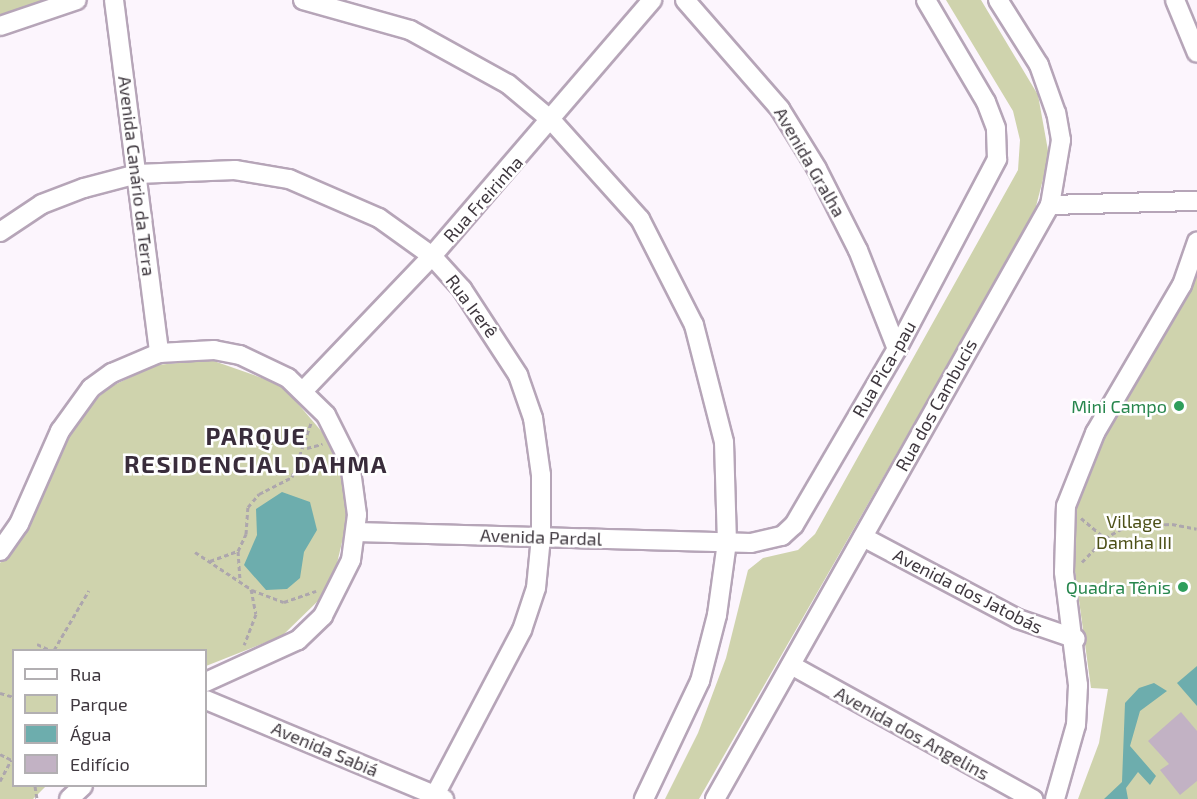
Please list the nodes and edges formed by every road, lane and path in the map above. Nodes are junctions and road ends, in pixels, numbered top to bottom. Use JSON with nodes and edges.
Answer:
{"nodes":[{"id":1,"x":77,"y":0,"type":"edge"},
{"id":2,"x":114,"y":0,"type":"edge"},
{"id":3,"x":303,"y":0,"type":"edge"},
{"id":4,"x":652,"y":0,"type":"edge"},
{"id":5,"x":685,"y":0,"type":"edge"},
{"id":6,"x":926,"y":0,"type":"edge"},
{"id":7,"x":998,"y":0,"type":"edge"},
{"id":8,"x":1175,"y":0,"type":"edge"},
{"id":9,"x":0,"y":26,"type":"edge"},
{"id":10,"x":1197,"y":53,"type":"edge"},
{"id":11,"x":552,"y":121,"type":"junction"},
{"id":12,"x":136,"y":174,"type":"junction"},
{"id":13,"x":1197,"y":201,"type":"edge"},
{"id":14,"x":1050,"y":205,"type":"junction"},
{"id":15,"x":0,"y":232,"type":"edge"},
{"id":16,"x":1197,"y":242,"type":"edge"},
{"id":17,"x":432,"y":256,"type":"junction"},
{"id":18,"x":897,"y":349,"type":"junction"},
{"id":19,"x":159,"y":353,"type":"junction"},
{"id":20,"x":304,"y":390,"type":"junction"},
{"id":21,"x":307,"y":448,"type":"dead end"},
{"id":22,"x":1066,"y":506,"type":"junction"},
{"id":23,"x":1197,"y":529,"type":"edge"},
{"id":24,"x":356,"y":532,"type":"junction"},
{"id":25,"x":542,"y":537,"type":"junction"},
{"id":26,"x":863,"y":537,"type":"junction"},
{"id":27,"x":1105,"y":538,"type":"junction"},
{"id":28,"x":726,"y":543,"type":"junction"},
{"id":29,"x":0,"y":551,"type":"edge"},
{"id":30,"x":238,"y":551,"type":"junction"},
{"id":31,"x":195,"y":552,"type":"dead end"},
{"id":32,"x":210,"y":561,"type":"junction"},
{"id":33,"x":1064,"y":572,"type":"junction"},
{"id":34,"x":240,"y":578,"type":"junction"},
{"id":35,"x":326,"y":582,"type":"dead end"},
{"id":36,"x":251,"y":589,"type":"junction"},
{"id":37,"x":89,"y":590,"type":"dead end"},
{"id":38,"x":1076,"y":639,"type":"junction"},
{"id":39,"x":38,"y":644,"type":"dead end"},
{"id":40,"x":48,"y":649,"type":"edge"},
{"id":41,"x":53,"y":649,"type":"edge"},
{"id":42,"x":238,"y":652,"type":"dead end"},
{"id":43,"x":791,"y":665,"type":"junction"},
{"id":44,"x":207,"y":682,"type":"edge"},
{"id":45,"x":207,"y":700,"type":"edge"},
{"id":46,"x":0,"y":754,"type":"edge"},
{"id":47,"x":12,"y":761,"type":"edge"},
{"id":48,"x":0,"y":780,"type":"edge"},
{"id":49,"x":82,"y":787,"type":"edge"},
{"id":50,"x":439,"y":797,"type":"edge"},
{"id":51,"x":69,"y":799,"type":"edge"},
{"id":52,"x":644,"y":799,"type":"edge"},
{"id":53,"x":715,"y":799,"type":"edge"},
{"id":54,"x":1033,"y":799,"type":"edge"},
{"id":55,"x":1055,"y":799,"type":"edge"}],
"edges":[{"from":1,"to":9,"type":"street"},
{"from":2,"to":12,"type":"street","name":"Avenida Canário da Terra"},
{"from":3,"to":11,"type":"street"},
{"from":4,"to":11,"type":"street","name":"Rua Freirinha"},
{"from":5,"to":18,"type":"street","name":"Avenida Gralha"},
{"from":6,"to":18,"type":"street","name":"Rua Pica-pau"},
{"from":7,"to":14,"type":"street","name":"Rua dos Cambucis"},
{"from":8,"to":10,"type":"street"},
{"from":11,"to":17,"type":"street","name":"Rua Freirinha"},
{"from":11,"to":28,"type":"street"},
{"from":12,"to":15,"type":"street","name":"Rua Irerê"},
{"from":12,"to":17,"type":"street","name":"Rua Irerê"},
{"from":12,"to":19,"type":"street","name":"Avenida Canário da Terra"},
{"from":13,"to":14,"type":"street"},
{"from":14,"to":26,"type":"street","name":"Rua dos Cambucis"},
{"from":16,"to":22,"type":"street"},
{"from":17,"to":20,"type":"street","name":"Rua Freirinha"},
{"from":17,"to":25,"type":"street","name":"Rua Irerê"},
{"from":18,"to":28,"type":"street","name":"Rua Pica-pau"},
{"from":19,"to":20,"type":"street"},
{"from":19,"to":29,"type":"street"},
{"from":20,"to":24,"type":"street"},
{"from":21,"to":30,"type":"path"},
{"from":22,"to":27,"type":"path"},
{"from":22,"to":33,"type":"street"},
{"from":23,"to":27,"type":"path"},
{"from":24,"to":25,"type":"street","name":"Avenida Pardal"},
{"from":24,"to":44,"type":"street"},
{"from":25,"to":28,"type":"street","name":"Avenida Pardal"},
{"from":25,"to":50,"type":"street","name":"Rua Irerê"},
{"from":26,"to":38,"type":"street","name":"Avenida dos Jatobás"},
{"from":26,"to":43,"type":"street","name":"Rua dos Cambucis"},
{"from":27,"to":33,"type":"path"},
{"from":28,"to":52,"type":"street"},
{"from":30,"to":32,"type":"path"},
{"from":30,"to":34,"type":"path"},
{"from":31,"to":32,"type":"path"},
{"from":32,"to":34,"type":"path"},
{"from":33,"to":38,"type":"street"},
{"from":34,"to":36,"type":"path"},
{"from":35,"to":36,"type":"path"},
{"from":36,"to":42,"type":"path"},
{"from":37,"to":41,"type":"path"},
{"from":38,"to":55,"type":"street"},
{"from":39,"to":40,"type":"path"},
{"from":43,"to":53,"type":"street","name":"Rua dos Cambucis"},
{"from":43,"to":54,"type":"street","name":"Avenida dos Angelins"},
{"from":45,"to":50,"type":"street","name":"Avenida Sabiá"},
{"from":46,"to":47,"type":"path"},
{"from":47,"to":48,"type":"path"},
{"from":49,"to":51,"type":"street"}]}
